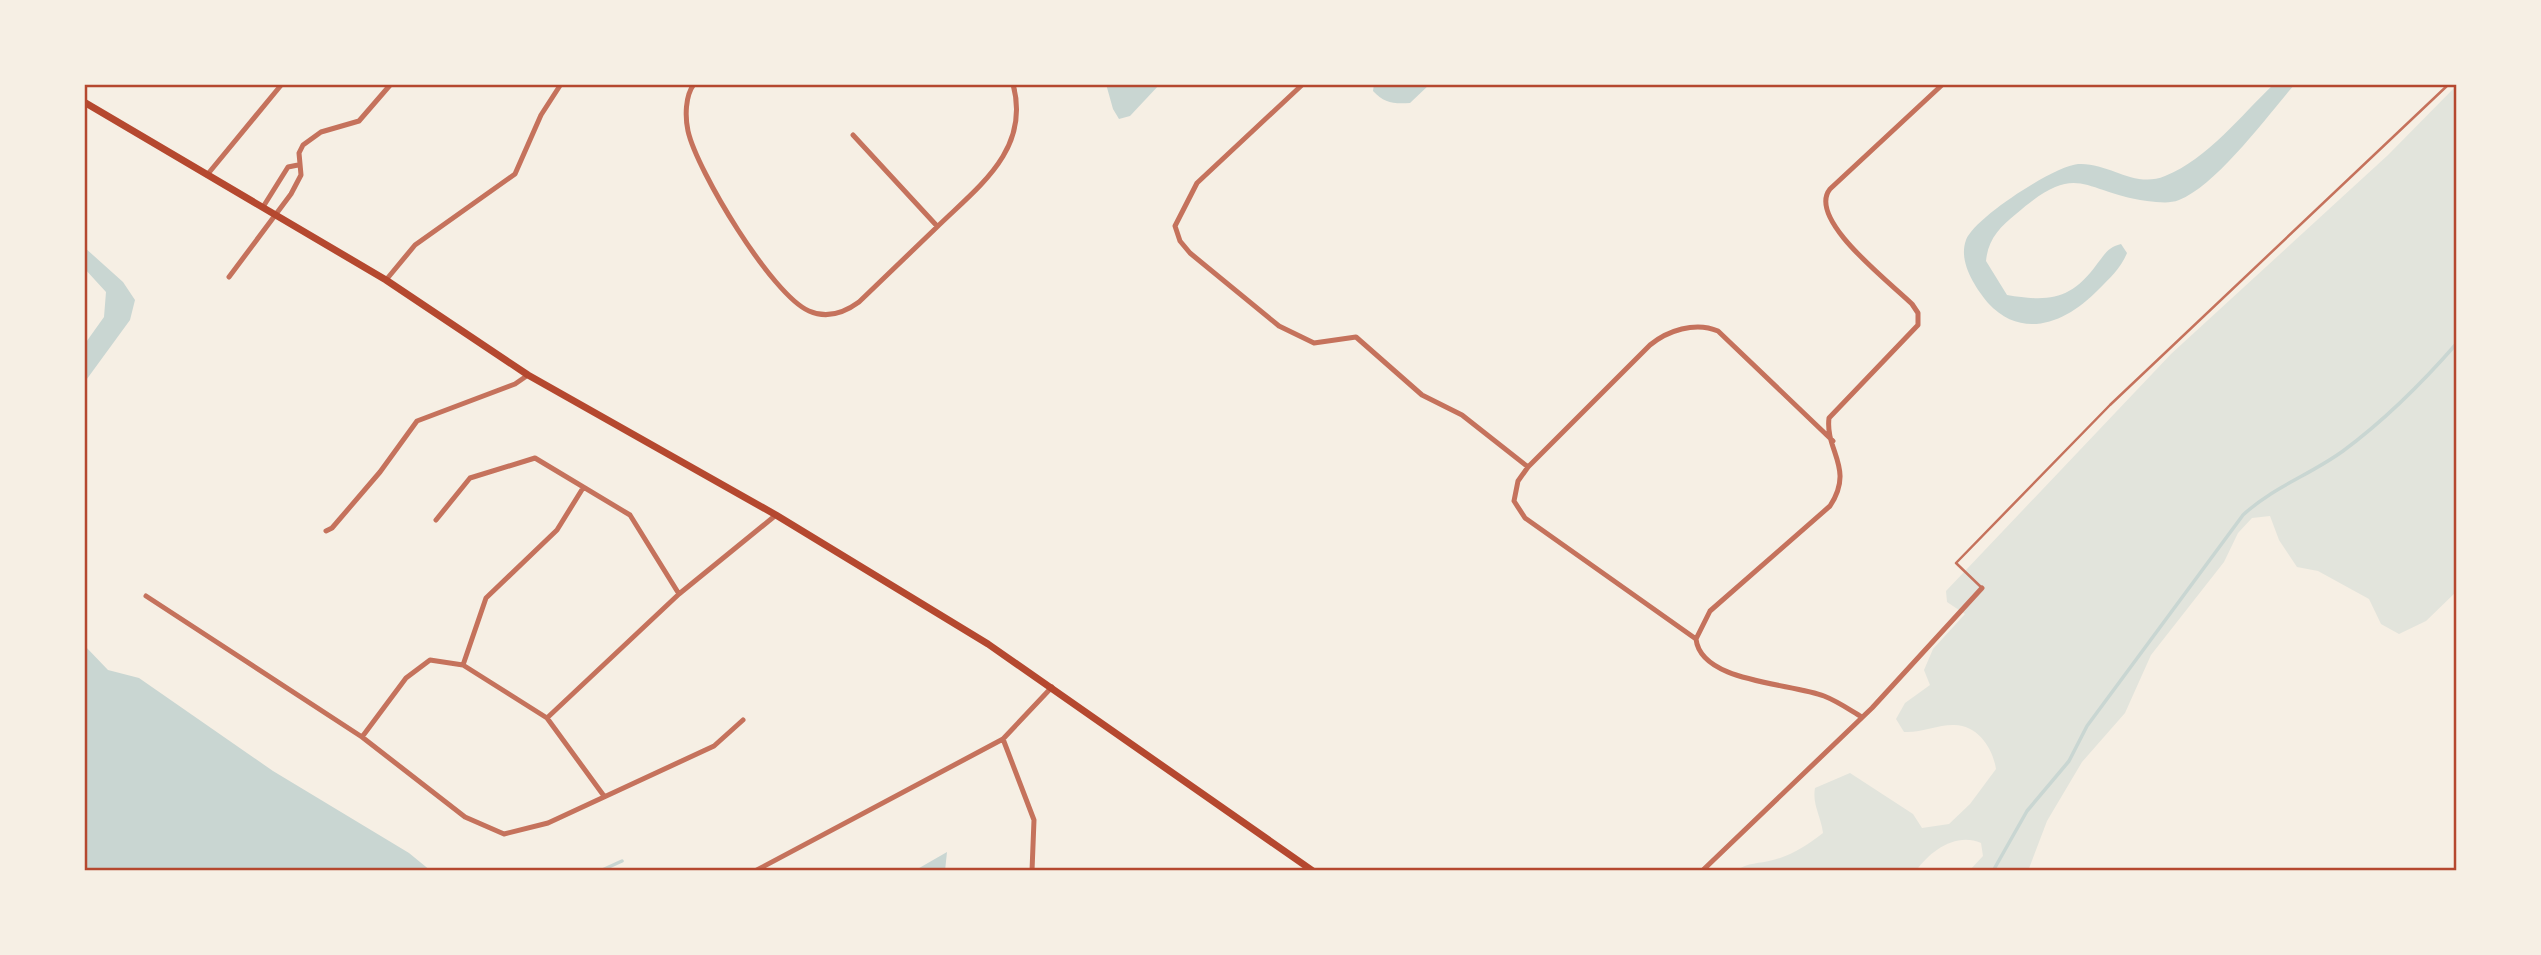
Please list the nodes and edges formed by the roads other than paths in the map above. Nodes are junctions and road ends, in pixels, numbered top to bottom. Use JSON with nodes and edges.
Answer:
{"nodes":[{"id":1,"x":282,"y":84,"type":"edge"},
{"id":2,"x":391,"y":84,"type":"edge"},
{"id":3,"x":561,"y":84,"type":"edge"},
{"id":4,"x":694,"y":84,"type":"edge"},
{"id":5,"x":1013,"y":84,"type":"edge"},
{"id":6,"x":1303,"y":84,"type":"edge"},
{"id":7,"x":1943,"y":84,"type":"edge"},
{"id":8,"x":2449,"y":84,"type":"edge"},
{"id":9,"x":84,"y":102,"type":"edge"},
{"id":10,"x":853,"y":135,"type":"dead end"},
{"id":11,"x":298,"y":165,"type":"junction"},
{"id":12,"x":207,"y":175,"type":"junction"},
{"id":13,"x":263,"y":207,"type":"junction"},
{"id":14,"x":277,"y":216,"type":"junction"},
{"id":15,"x":937,"y":226,"type":"junction"},
{"id":16,"x":229,"y":276,"type":"dead end"},
{"id":17,"x":386,"y":280,"type":"junction"},
{"id":18,"x":528,"y":375,"type":"junction"},
{"id":19,"x":1833,"y":441,"type":"junction"},
{"id":20,"x":1528,"y":467,"type":"junction"},
{"id":21,"x":583,"y":488,"type":"junction"},
{"id":22,"x":776,"y":515,"type":"junction"},
{"id":23,"x":436,"y":520,"type":"dead end"},
{"id":24,"x":326,"y":531,"type":"dead end"},
{"id":25,"x":1982,"y":588,"type":"joint"},
{"id":26,"x":679,"y":594,"type":"junction"},
{"id":27,"x":146,"y":596,"type":"dead end"},
{"id":28,"x":1696,"y":639,"type":"junction"},
{"id":29,"x":463,"y":665,"type":"junction"},
{"id":30,"x":1052,"y":687,"type":"junction"},
{"id":31,"x":1862,"y":717,"type":"junction"},
{"id":32,"x":547,"y":718,"type":"junction"},
{"id":33,"x":743,"y":720,"type":"dead end"},
{"id":34,"x":362,"y":737,"type":"junction"},
{"id":35,"x":1003,"y":739,"type":"junction"},
{"id":36,"x":604,"y":796,"type":"junction"},
{"id":37,"x":755,"y":871,"type":"edge"},
{"id":38,"x":1032,"y":871,"type":"edge"},
{"id":39,"x":1313,"y":871,"type":"edge"},
{"id":40,"x":1702,"y":871,"type":"edge"}],
"edges":[{"from":1,"to":12,"type":"street"},
{"from":2,"to":11,"type":"street"},
{"from":3,"to":17,"type":"street"},
{"from":4,"to":15,"type":"street"},
{"from":5,"to":15,"type":"street"},
{"from":6,"to":20,"type":"street"},
{"from":7,"to":19,"type":"street"},
{"from":8,"to":25,"type":"lane"},
{"from":9,"to":12,"type":"main road"},
{"from":10,"to":15,"type":"street"},
{"from":11,"to":13,"type":"street"},
{"from":11,"to":14,"type":"street"},
{"from":12,"to":13,"type":"main road"},
{"from":13,"to":14,"type":"main road"},
{"from":14,"to":16,"type":"street"},
{"from":14,"to":17,"type":"main road"},
{"from":17,"to":18,"type":"main road"},
{"from":18,"to":22,"type":"main road"},
{"from":18,"to":24,"type":"street"},
{"from":19,"to":20,"type":"street"},
{"from":19,"to":28,"type":"street"},
{"from":20,"to":28,"type":"street"},
{"from":21,"to":23,"type":"street"},
{"from":21,"to":26,"type":"street"},
{"from":21,"to":29,"type":"street"},
{"from":22,"to":26,"type":"street"},
{"from":22,"to":30,"type":"main road"},
{"from":25,"to":31,"type":"street"},
{"from":26,"to":32,"type":"street"},
{"from":27,"to":34,"type":"street"},
{"from":28,"to":31,"type":"street"},
{"from":29,"to":32,"type":"street"},
{"from":29,"to":34,"type":"street"},
{"from":30,"to":35,"type":"street"},
{"from":30,"to":39,"type":"main road"},
{"from":31,"to":40,"type":"street"},
{"from":32,"to":36,"type":"street"},
{"from":33,"to":36,"type":"street"},
{"from":34,"to":36,"type":"street"},
{"from":35,"to":37,"type":"street"},
{"from":35,"to":38,"type":"street"}]}
